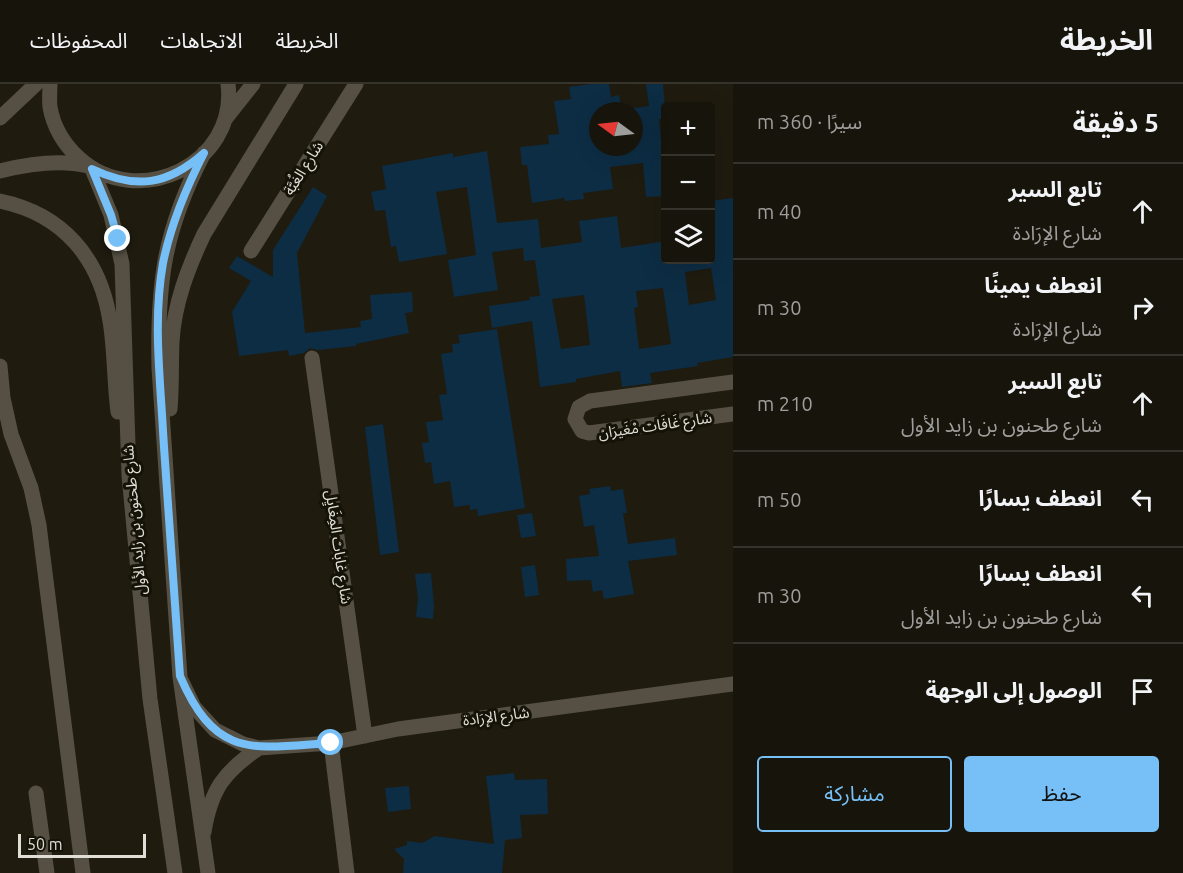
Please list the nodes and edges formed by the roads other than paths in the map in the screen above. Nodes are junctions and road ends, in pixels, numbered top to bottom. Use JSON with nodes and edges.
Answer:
{"nodes":[{"id":1,"x":36,"y":84,"type":"edge"},
{"id":2,"x":50,"y":84,"type":"edge"},
{"id":3,"x":228,"y":84,"type":"edge"},
{"id":4,"x":253,"y":84,"type":"edge"},
{"id":5,"x":296,"y":84,"type":"edge"},
{"id":6,"x":356,"y":84,"type":"edge"},
{"id":7,"x":0,"y":118,"type":"edge"},
{"id":8,"x":223,"y":123,"type":"junction"},
{"id":9,"x":204,"y":153,"type":"junction"},
{"id":10,"x":90,"y":168,"type":"junction"},
{"id":11,"x":0,"y":171,"type":"edge"},
{"id":12,"x":0,"y":201,"type":"edge"},
{"id":13,"x":251,"y":251,"type":"dead end"},
{"id":14,"x":312,"y":358,"type":"dead end"},
{"id":15,"x":0,"y":366,"type":"edge"},
{"id":16,"x":733,"y":382,"type":"edge"},
{"id":17,"x":733,"y":414,"type":"edge"},
{"id":18,"x":165,"y":453,"type":"junction"},
{"id":19,"x":128,"y":459,"type":"junction"},
{"id":20,"x":180,"y":676,"type":"junction"},
{"id":21,"x":733,"y":684,"type":"edge"},
{"id":22,"x":365,"y":736,"type":"junction"},
{"id":23,"x":331,"y":743,"type":"junction"},
{"id":24,"x":259,"y":748,"type":"junction"},
{"id":25,"x":36,"y":793,"type":"dead end"},
{"id":26,"x":203,"y":835,"type":"junction"},
{"id":27,"x":47,"y":873,"type":"edge"},
{"id":28,"x":82,"y":873,"type":"edge"},
{"id":29,"x":175,"y":873,"type":"edge"},
{"id":30,"x":208,"y":873,"type":"edge"},
{"id":31,"x":347,"y":873,"type":"edge"}],
"edges":[{"from":1,"to":7,"type":"street"},
{"from":2,"to":10,"type":"street"},
{"from":3,"to":8,"type":"street"},
{"from":4,"to":8,"type":"street"},
{"from":5,"to":18,"type":"street"},
{"from":6,"to":13,"type":"street","name":"شارع الغُبَّة"},
{"from":8,"to":9,"type":"street"},
{"from":9,"to":10,"type":"street"},
{"from":9,"to":18,"type":"street"},
{"from":10,"to":11,"type":"street"},
{"from":10,"to":19,"type":"street","name":"شارع طحنون بن زايد الأول"},
{"from":12,"to":19,"type":"street"},
{"from":14,"to":22,"type":"street","name":"شارع غابات المِغَايِل"},
{"from":15,"to":28,"type":"street"},
{"from":16,"to":17,"type":"street","name":"شارع غَافَات مْغَيرَان"},
{"from":18,"to":20,"type":"street"},
{"from":19,"to":29,"type":"street","name":"شارع طحنون بن زايد الأول"},
{"from":20,"to":24,"type":"street","name":"شارع الإرَادة"},
{"from":20,"to":26,"type":"street"},
{"from":21,"to":22,"type":"street","name":"شارع الإرَادة"},
{"from":22,"to":23,"type":"street","name":"شارع الإرَادة"},
{"from":23,"to":24,"type":"street","name":"شارع الإرَادة"},
{"from":23,"to":31,"type":"street"},
{"from":24,"to":26,"type":"street"},
{"from":25,"to":27,"type":"street"},
{"from":26,"to":30,"type":"street"}]}
